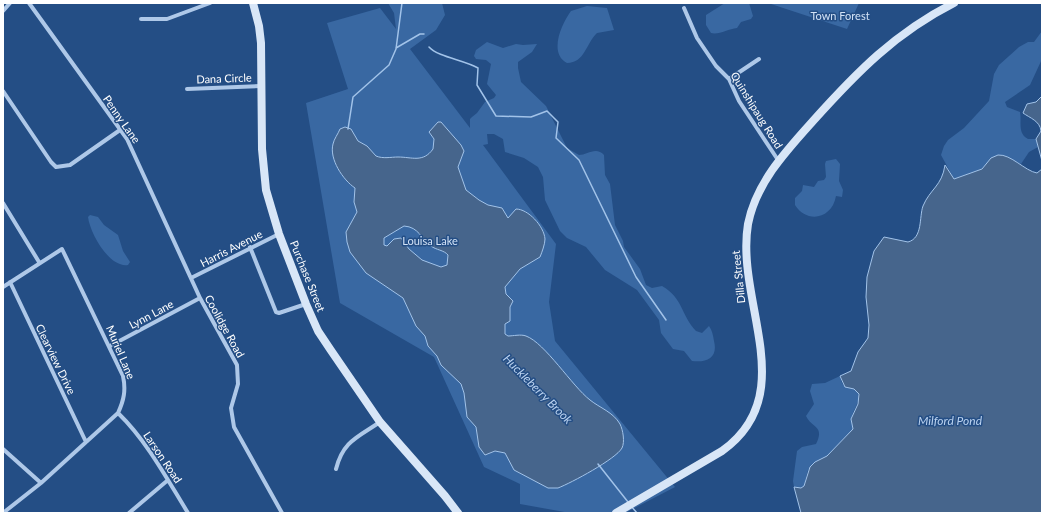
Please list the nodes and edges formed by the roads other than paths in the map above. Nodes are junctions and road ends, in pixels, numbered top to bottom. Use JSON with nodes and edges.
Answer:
{"nodes":[{"id":1,"x":10,"y":3,"type":"edge"},
{"id":2,"x":29,"y":3,"type":"edge"},
{"id":3,"x":210,"y":3,"type":"edge"},
{"id":4,"x":253,"y":3,"type":"edge"},
{"id":5,"x":953,"y":3,"type":"edge"},
{"id":6,"x":684,"y":8,"type":"dead end"},
{"id":7,"x":3,"y":11,"type":"edge"},
{"id":8,"x":141,"y":19,"type":"dead end"},
{"id":9,"x":759,"y":59,"type":"dead end"},
{"id":10,"x":728,"y":80,"type":"junction"},
{"id":11,"x":261,"y":86,"type":"junction"},
{"id":12,"x":187,"y":89,"type":"dead end"},
{"id":13,"x":3,"y":91,"type":"edge"},
{"id":14,"x":120,"y":130,"type":"junction"},
{"id":15,"x":778,"y":160,"type":"junction"},
{"id":16,"x":3,"y":203,"type":"edge"},
{"id":17,"x":279,"y":234,"type":"junction"},
{"id":18,"x":250,"y":248,"type":"junction"},
{"id":19,"x":39,"y":262,"type":"junction"},
{"id":20,"x":191,"y":278,"type":"junction"},
{"id":21,"x":10,"y":282,"type":"junction"},
{"id":22,"x":3,"y":287,"type":"edge"},
{"id":23,"x":200,"y":298,"type":"junction"},
{"id":24,"x":306,"y":304,"type":"junction"},
{"id":25,"x":110,"y":346,"type":"junction"},
{"id":26,"x":118,"y":413,"type":"junction"},
{"id":27,"x":380,"y":422,"type":"junction"},
{"id":28,"x":86,"y":442,"type":"junction"},
{"id":29,"x":3,"y":449,"type":"edge"},
{"id":30,"x":336,"y":469,"type":"dead end"},
{"id":31,"x":168,"y":480,"type":"junction"},
{"id":32,"x":41,"y":482,"type":"junction"},
{"id":33,"x":3,"y":513,"type":"edge"},
{"id":34,"x":129,"y":513,"type":"edge"},
{"id":35,"x":188,"y":513,"type":"edge"},
{"id":36,"x":282,"y":513,"type":"edge"},
{"id":37,"x":458,"y":513,"type":"edge"},
{"id":38,"x":616,"y":513,"type":"edge"}],
"edges":[{"from":1,"to":7,"type":"street"},
{"from":2,"to":14,"type":"street","name":"Penny Lane"},
{"from":3,"to":8,"type":"street"},
{"from":4,"to":11,"type":"main road","name":"Purchase Street"},
{"from":5,"to":15,"type":"main road","name":"Dilla Street"},
{"from":6,"to":10,"type":"street","name":"Quinshipaug Road"},
{"from":9,"to":10,"type":"street"},
{"from":10,"to":15,"type":"street","name":"Quinshipaug Road"},
{"from":11,"to":12,"type":"street","name":"Dana Circle"},
{"from":11,"to":17,"type":"main road","name":"Purchase Street"},
{"from":13,"to":14,"type":"street"},
{"from":14,"to":20,"type":"street","name":"Penny Lane"},
{"from":15,"to":38,"type":"main road","name":"Dilla Street"},
{"from":16,"to":19,"type":"street"},
{"from":17,"to":18,"type":"street","name":"Harris Avenue"},
{"from":17,"to":24,"type":"main road","name":"Purchase Street"},
{"from":18,"to":20,"type":"street","name":"Harris Avenue"},
{"from":18,"to":24,"type":"street"},
{"from":19,"to":21,"type":"street"},
{"from":19,"to":25,"type":"street","name":"Muriel Lane"},
{"from":20,"to":23,"type":"street","name":"Coolidge Road"},
{"from":21,"to":22,"type":"street"},
{"from":21,"to":28,"type":"street","name":"Clearview Drive"},
{"from":23,"to":25,"type":"street","name":"Lynn Lane"},
{"from":23,"to":36,"type":"street","name":"Coolidge Road"},
{"from":24,"to":27,"type":"main road","name":"Purchase Street"},
{"from":25,"to":26,"type":"street","name":"Muriel Lane"},
{"from":26,"to":28,"type":"street","name":"Muriel Lane"},
{"from":26,"to":31,"type":"street","name":"Larson Road"},
{"from":27,"to":30,"type":"street"},
{"from":27,"to":37,"type":"main road","name":"Purchase Street"},
{"from":28,"to":32,"type":"street","name":"Muriel Lane"},
{"from":29,"to":32,"type":"street"},
{"from":31,"to":34,"type":"street"},
{"from":31,"to":35,"type":"street","name":"Larson Road"},
{"from":32,"to":33,"type":"street","name":"Muriel Lane"}]}
